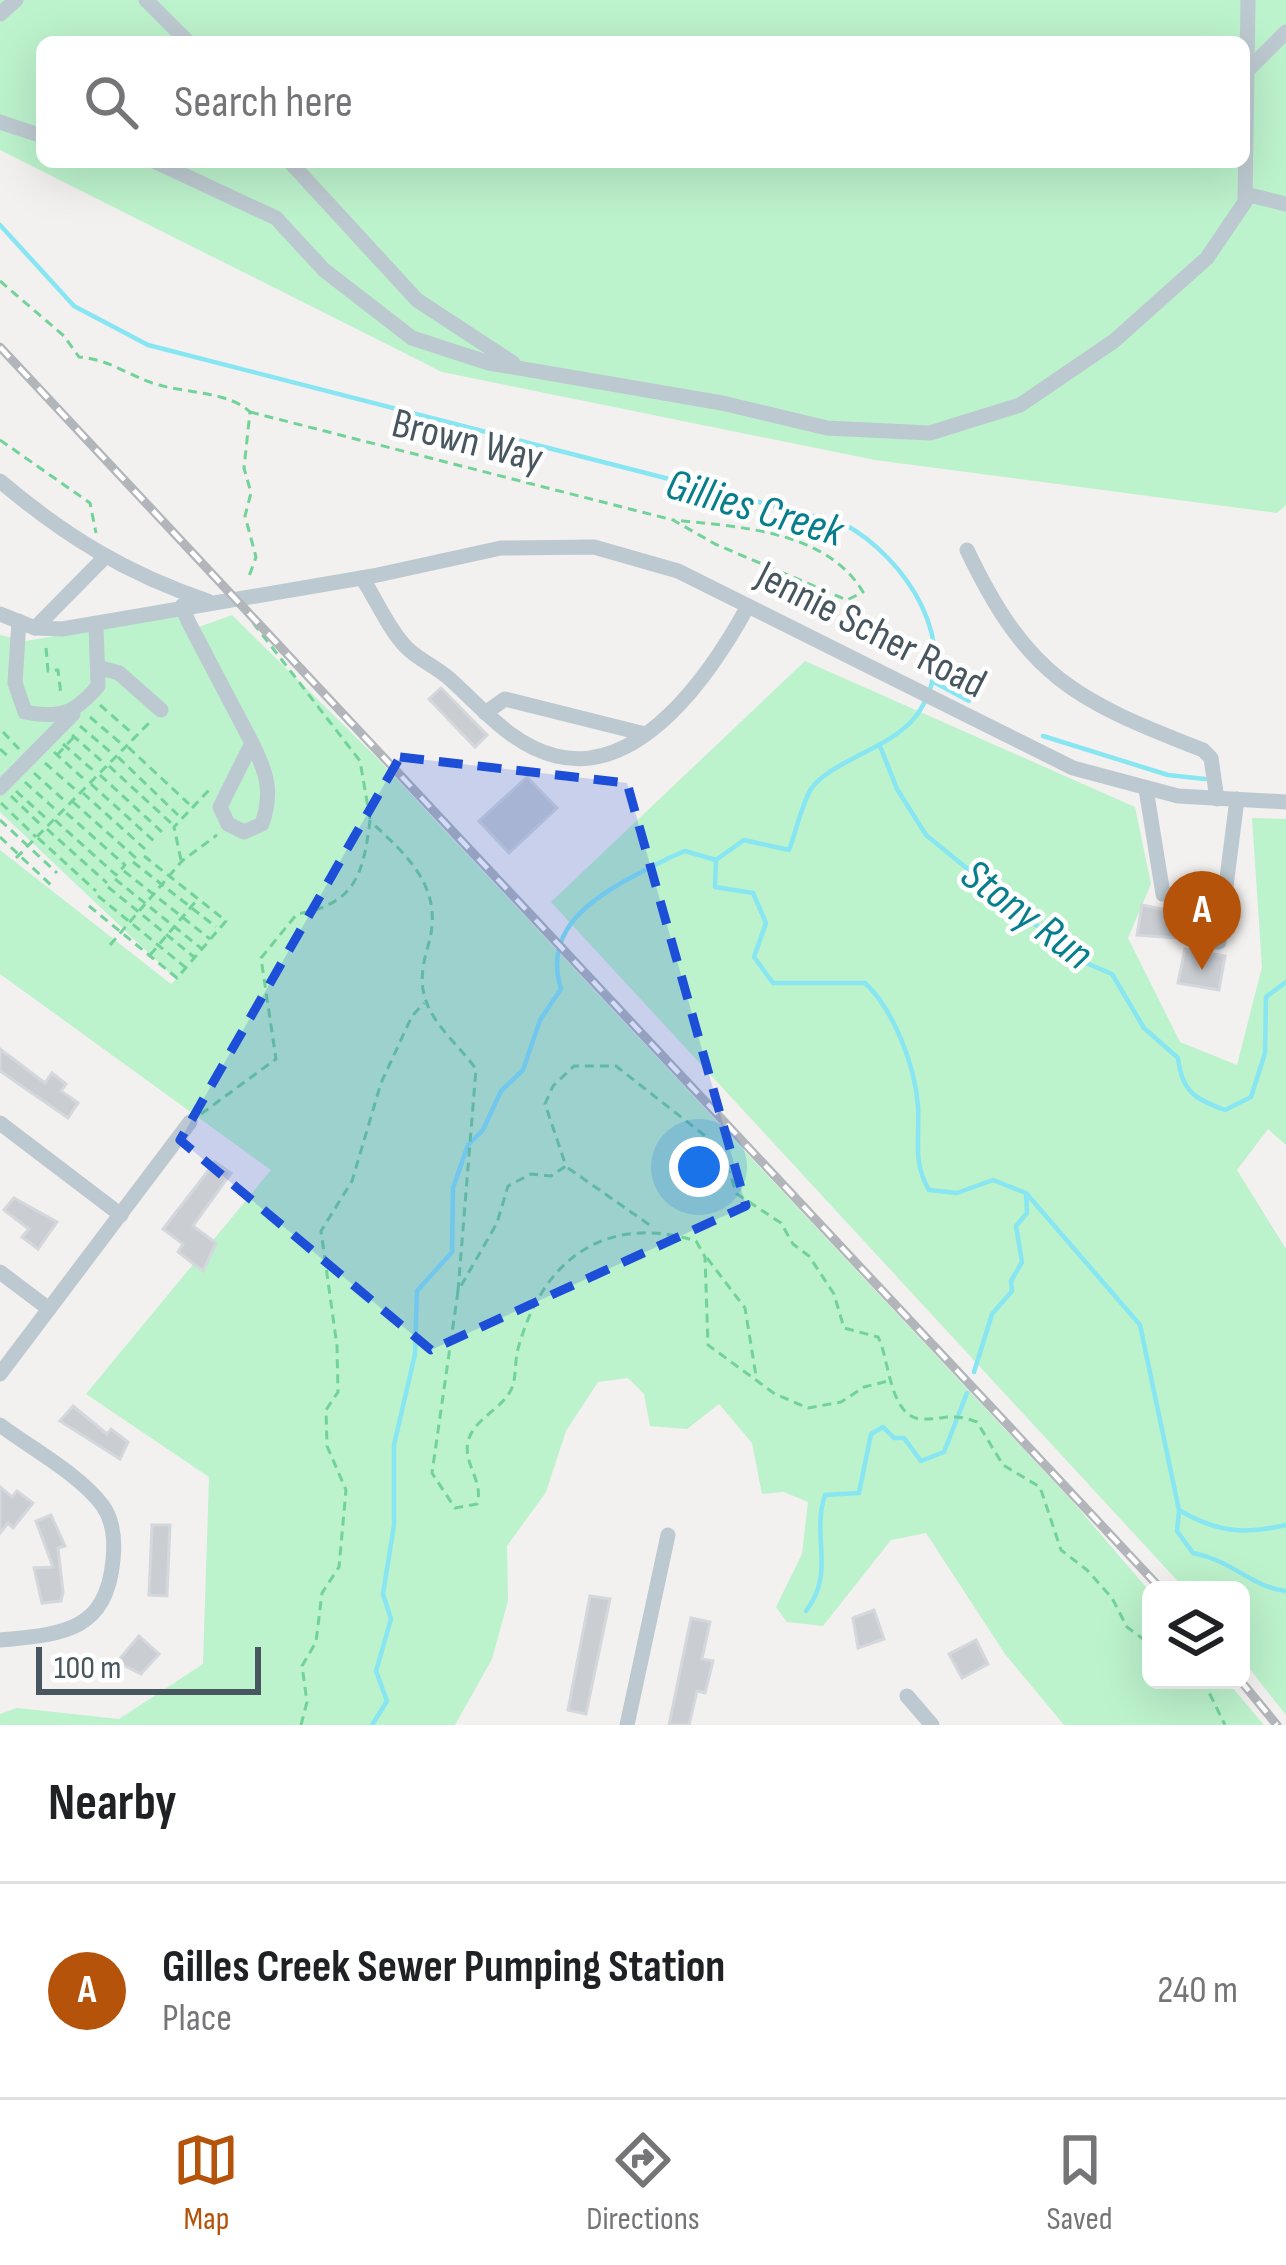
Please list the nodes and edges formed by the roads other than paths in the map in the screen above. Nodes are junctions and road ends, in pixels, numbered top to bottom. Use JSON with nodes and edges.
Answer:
{"nodes":[{"id":1,"x":16,"y":0,"type":"edge"},
{"id":2,"x":146,"y":0,"type":"edge"},
{"id":3,"x":1248,"y":0,"type":"edge"},
{"id":4,"x":0,"y":14,"type":"edge"},
{"id":5,"x":1286,"y":32,"type":"edge"},
{"id":6,"x":182,"y":36,"type":"edge"},
{"id":7,"x":1249,"y":36,"type":"edge"},
{"id":8,"x":1250,"y":68,"type":"edge"},
{"id":9,"x":0,"y":122,"type":"edge"},
{"id":10,"x":36,"y":134,"type":"edge"},
{"id":11,"x":168,"y":168,"type":"edge"},
{"id":12,"x":295,"y":168,"type":"edge"},
{"id":13,"x":1246,"y":168,"type":"edge"},
{"id":14,"x":1245,"y":194,"type":"junction"},
{"id":15,"x":1286,"y":204,"type":"edge"},
{"id":16,"x":520,"y":368,"type":"junction"},
{"id":17,"x":0,"y":481,"type":"edge"},
{"id":18,"x":967,"y":550,"type":"dead end"},
{"id":19,"x":103,"y":559,"type":"junction"},
{"id":20,"x":362,"y":578,"type":"junction"},
{"id":21,"x":208,"y":601,"type":"junction"},
{"id":22,"x":182,"y":606,"type":"junction"},
{"id":23,"x":748,"y":606,"type":"junction"},
{"id":24,"x":0,"y":614,"type":"edge"},
{"id":25,"x":27,"y":625,"type":"junction"},
{"id":26,"x":96,"y":625,"type":"junction"},
{"id":27,"x":101,"y":668,"type":"junction"},
{"id":28,"x":161,"y":710,"type":"road end"},
{"id":29,"x":485,"y":713,"type":"junction"},
{"id":30,"x":645,"y":734,"type":"junction"},
{"id":31,"x":252,"y":743,"type":"junction"},
{"id":32,"x":48,"y":745,"type":"edge"},
{"id":33,"x":1145,"y":790,"type":"junction"},
{"id":34,"x":1217,"y":799,"type":"junction"},
{"id":35,"x":1237,"y":800,"type":"junction"},
{"id":36,"x":1286,"y":802,"type":"edge"},
{"id":37,"x":1227,"y":901,"type":"junction"},
{"id":38,"x":1204,"y":941,"type":"dead end"},
{"id":39,"x":190,"y":1122,"type":"road end"},
{"id":40,"x":0,"y":1123,"type":"edge"},
{"id":41,"x":122,"y":1215,"type":"junction"},
{"id":42,"x":0,"y":1272,"type":"edge"},
{"id":43,"x":49,"y":1309,"type":"junction"},
{"id":44,"x":0,"y":1374,"type":"edge"},
{"id":45,"x":0,"y":1425,"type":"edge"},
{"id":46,"x":668,"y":1535,"type":"dead end"},
{"id":47,"x":0,"y":1640,"type":"edge"},
{"id":48,"x":907,"y":1696,"type":"dead end"},
{"id":49,"x":628,"y":1725,"type":"edge"},
{"id":50,"x":932,"y":1725,"type":"edge"}],
"edges":[{"from":1,"to":4,"type":"street"},
{"from":2,"to":6,"type":"street"},
{"from":3,"to":7,"type":"street"},
{"from":5,"to":8,"type":"street"},
{"from":9,"to":10,"type":"street"},
{"from":11,"to":16,"type":"street"},
{"from":12,"to":16,"type":"street"},
{"from":13,"to":14,"type":"street"},
{"from":14,"to":15,"type":"street"},
{"from":14,"to":16,"type":"street"},
{"from":17,"to":19,"type":"street"},
{"from":18,"to":34,"type":"street"},
{"from":19,"to":21,"type":"street"},
{"from":19,"to":25,"type":"street"},
{"from":20,"to":21,"type":"street","name":"Jennie Scher Road"},
{"from":20,"to":23,"type":"street","name":"Jennie Scher Road"},
{"from":20,"to":29,"type":"street"},
{"from":21,"to":22,"type":"street","name":"Jennie Scher Road"},
{"from":22,"to":26,"type":"street","name":"Jennie Scher Road"},
{"from":22,"to":31,"type":"street"},
{"from":23,"to":30,"type":"street"},
{"from":23,"to":33,"type":"street","name":"Jennie Scher Road"},
{"from":24,"to":25,"type":"street","name":"Jennie Scher Road"},
{"from":25,"to":26,"type":"street","name":"Jennie Scher Road"},
{"from":25,"to":32,"type":"street"},
{"from":26,"to":27,"type":"street"},
{"from":27,"to":28,"type":"street"},
{"from":27,"to":32,"type":"street"},
{"from":29,"to":30,"type":"street"},
{"from":29,"to":30,"type":"street"},
{"from":31,"to":31,"type":"street"},
{"from":33,"to":34,"type":"street","name":"Jennie Scher Road"},
{"from":33,"to":37,"type":"street"},
{"from":34,"to":35,"type":"street","name":"Jennie Scher Road"},
{"from":35,"to":36,"type":"street","name":"Jennie Scher Road"},
{"from":35,"to":37,"type":"street"},
{"from":37,"to":38,"type":"street"},
{"from":39,"to":41,"type":"street"},
{"from":40,"to":41,"type":"street"},
{"from":41,"to":43,"type":"street"},
{"from":42,"to":43,"type":"street"},
{"from":43,"to":44,"type":"street"},
{"from":45,"to":47,"type":"street"},
{"from":46,"to":49,"type":"street"},
{"from":48,"to":50,"type":"street"}]}
